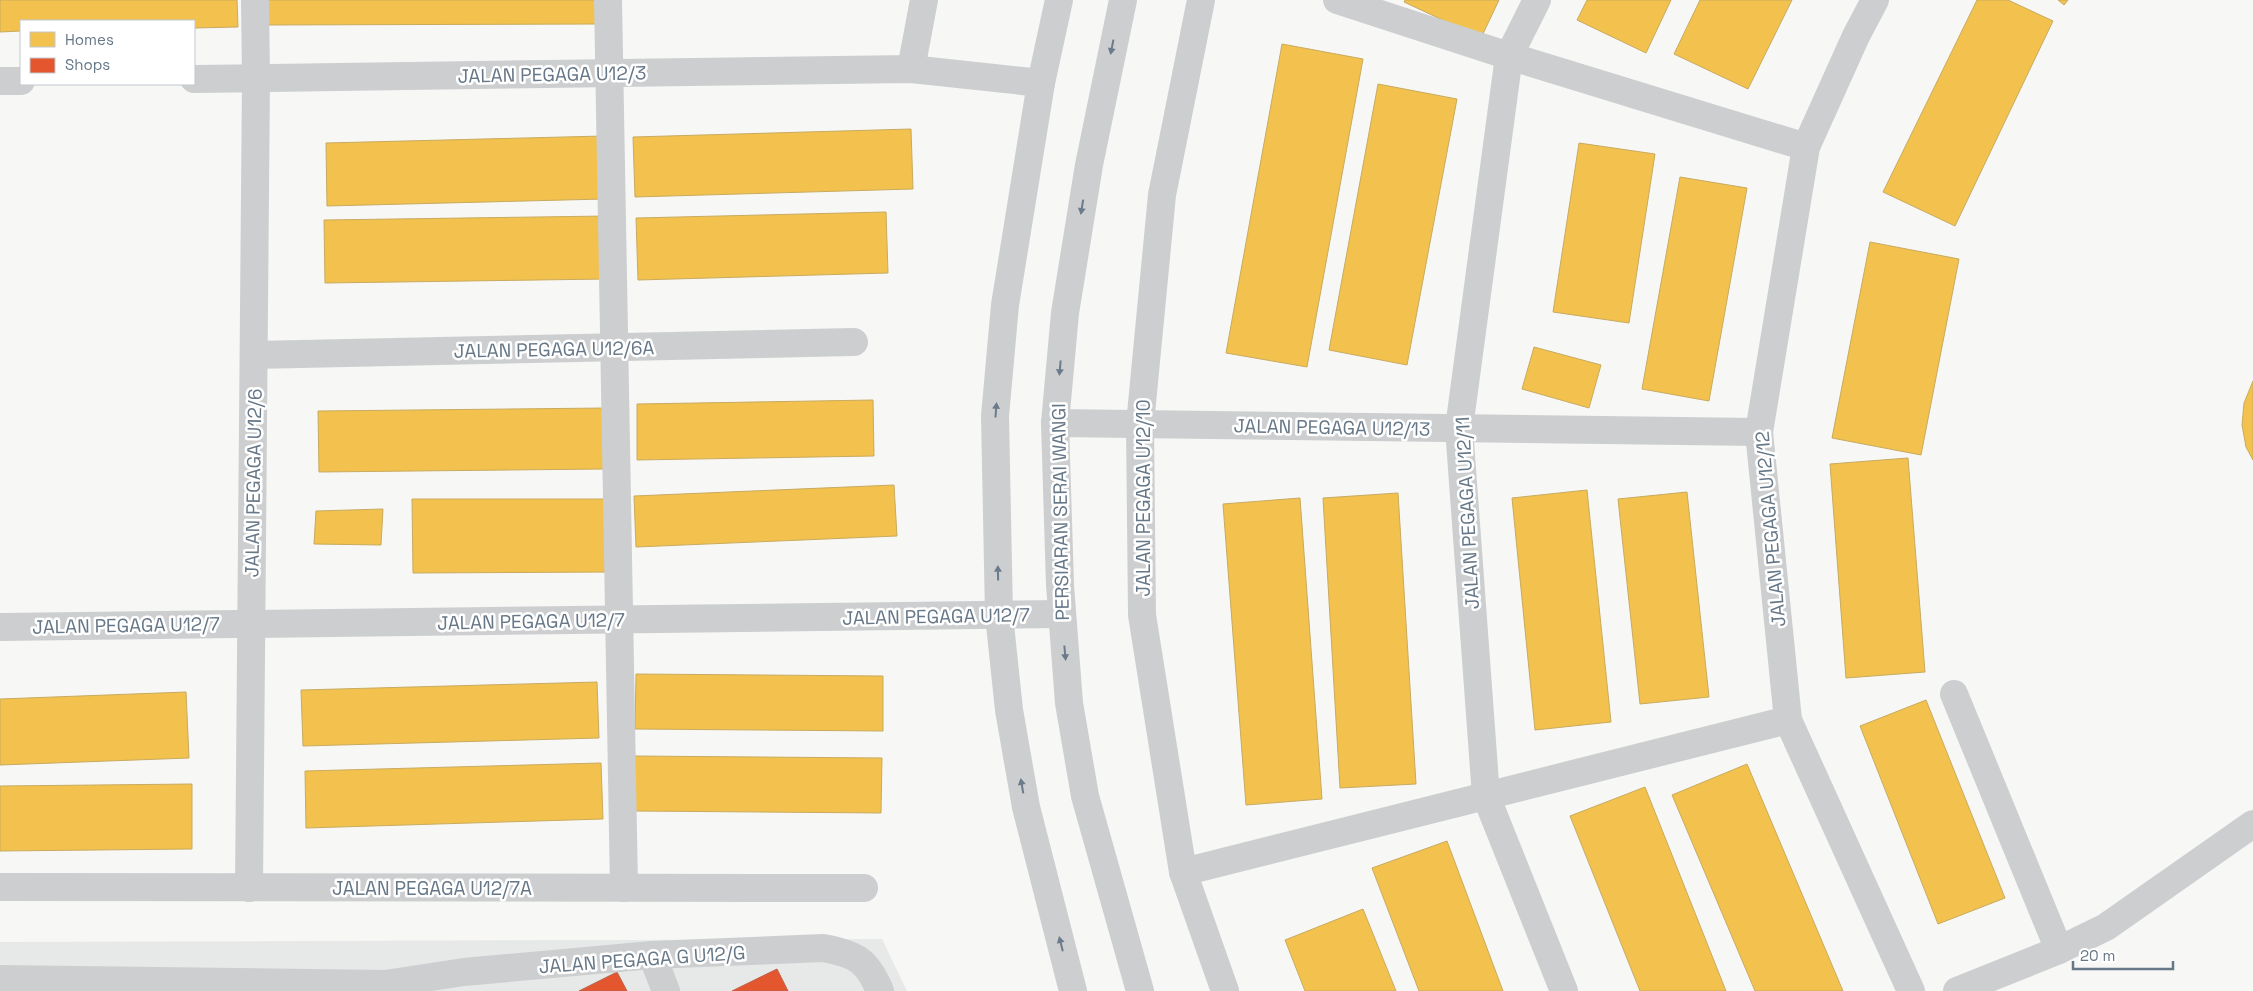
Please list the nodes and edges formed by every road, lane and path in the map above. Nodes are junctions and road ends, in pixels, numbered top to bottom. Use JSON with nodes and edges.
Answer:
{"nodes":[{"id":1,"x":254,"y":0,"type":"edge"},
{"id":2,"x":608,"y":0,"type":"edge"},
{"id":3,"x":924,"y":0,"type":"edge"},
{"id":4,"x":1059,"y":0,"type":"edge"},
{"id":5,"x":1123,"y":0,"type":"edge"},
{"id":6,"x":1201,"y":0,"type":"edge"},
{"id":7,"x":1337,"y":0,"type":"edge"},
{"id":8,"x":1537,"y":0,"type":"edge"},
{"id":9,"x":1875,"y":0,"type":"edge"},
{"id":10,"x":1509,"y":56,"type":"junction"},
{"id":11,"x":911,"y":69,"type":"junction"},
{"id":12,"x":610,"y":74,"type":"junction"},
{"id":13,"x":256,"y":78,"type":"junction"},
{"id":14,"x":195,"y":79,"type":"edge"},
{"id":15,"x":0,"y":81,"type":"edge"},
{"id":16,"x":20,"y":81,"type":"edge"},
{"id":17,"x":1042,"y":83,"type":"junction"},
{"id":18,"x":1806,"y":147,"type":"junction"},
{"id":19,"x":854,"y":342,"type":"dead end"},
{"id":20,"x":615,"y":348,"type":"junction"},
{"id":21,"x":254,"y":355,"type":"junction"},
{"id":22,"x":1055,"y":423,"type":"junction"},
{"id":23,"x":1140,"y":424,"type":"junction"},
{"id":24,"x":1459,"y":428,"type":"junction"},
{"id":25,"x":1759,"y":432,"type":"junction"},
{"id":26,"x":1062,"y":614,"type":"junction"},
{"id":27,"x":999,"y":615,"type":"junction"},
{"id":28,"x":619,"y":620,"type":"junction"},
{"id":29,"x":251,"y":624,"type":"junction"},
{"id":30,"x":0,"y":627,"type":"edge"},
{"id":31,"x":1954,"y":694,"type":"dead end"},
{"id":32,"x":1788,"y":720,"type":"junction"},
{"id":33,"x":1486,"y":796,"type":"junction"},
{"id":34,"x":2253,"y":824,"type":"edge"},
{"id":35,"x":1183,"y":872,"type":"junction"},
{"id":36,"x":0,"y":888,"type":"edge"},
{"id":37,"x":249,"y":888,"type":"junction"},
{"id":38,"x":624,"y":888,"type":"junction"},
{"id":39,"x":864,"y":888,"type":"dead end"},
{"id":40,"x":2059,"y":950,"type":"junction"},
{"id":41,"x":652,"y":955,"type":"junction"},
{"id":42,"x":0,"y":979,"type":"edge"},
{"id":43,"x":388,"y":988,"type":"edge"},
{"id":44,"x":666,"y":991,"type":"edge"},
{"id":45,"x":880,"y":991,"type":"edge"},
{"id":46,"x":1073,"y":991,"type":"edge"},
{"id":47,"x":1140,"y":991,"type":"edge"},
{"id":48,"x":1225,"y":991,"type":"edge"},
{"id":49,"x":1564,"y":991,"type":"edge"},
{"id":50,"x":1911,"y":991,"type":"edge"},
{"id":51,"x":1957,"y":991,"type":"edge"}],
"edges":[{"from":1,"to":13,"type":"street","name":"JALAN PEGAGA U12/6"},
{"from":2,"to":12,"type":"street"},
{"from":3,"to":11,"type":"street"},
{"from":4,"to":17,"type":"street"},
{"from":5,"to":22,"type":"street","name":"PERSIARAN SERAI WANGI","one_way":true},
{"from":6,"to":23,"type":"street","name":"JALAN PEGAGA U12/10"},
{"from":7,"to":10,"type":"street"},
{"from":8,"to":10,"type":"street","name":"JALAN PEGAGA U12/11"},
{"from":9,"to":18,"type":"street","name":"JALAN PEGAGA U12/12"},
{"from":10,"to":18,"type":"street"},
{"from":10,"to":24,"type":"street","name":"JALAN PEGAGA U12/11"},
{"from":11,"to":12,"type":"street","name":"JALAN PEGAGA U12/3"},
{"from":11,"to":17,"type":"street","name":"JALAN PEGAGA U12/3"},
{"from":12,"to":13,"type":"street","name":"JALAN PEGAGA U12/3"},
{"from":12,"to":20,"type":"street"},
{"from":13,"to":14,"type":"street","name":"JALAN PEGAGA U12/3"},
{"from":13,"to":21,"type":"street","name":"JALAN PEGAGA U12/6"},
{"from":15,"to":16,"type":"street"},
{"from":27,"to":17,"type":"street","one_way":true},
{"from":18,"to":25,"type":"street","name":"JALAN PEGAGA U12/12"},
{"from":19,"to":20,"type":"street","name":"JALAN PEGAGA U12/6A"},
{"from":20,"to":21,"type":"street","name":"JALAN PEGAGA U12/6A"},
{"from":20,"to":28,"type":"street"},
{"from":21,"to":29,"type":"street","name":"JALAN PEGAGA U12/6"},
{"from":22,"to":23,"type":"street","name":"JALAN PEGAGA U12/13"},
{"from":22,"to":26,"type":"street","name":"PERSIARAN SERAI WANGI"},
{"from":23,"to":24,"type":"street","name":"JALAN PEGAGA U12/13"},
{"from":23,"to":35,"type":"street","name":"JALAN PEGAGA U12/10"},
{"from":24,"to":25,"type":"street","name":"JALAN PEGAGA U12/13"},
{"from":24,"to":33,"type":"street","name":"JALAN PEGAGA U12/11"},
{"from":25,"to":32,"type":"street","name":"JALAN PEGAGA U12/12"},
{"from":26,"to":27,"type":"street","name":"JALAN PEGAGA U12/7"},
{"from":26,"to":47,"type":"street","name":"PERSIARAN SERAI WANGI","one_way":true},
{"from":27,"to":28,"type":"street","name":"JALAN PEGAGA U12/7"},
{"from":46,"to":27,"type":"street","one_way":true},
{"from":28,"to":29,"type":"street","name":"JALAN PEGAGA U12/7"},
{"from":28,"to":38,"type":"street"},
{"from":29,"to":30,"type":"street","name":"JALAN PEGAGA U12/7"},
{"from":29,"to":37,"type":"street","name":"JALAN PEGAGA U12/6"},
{"from":31,"to":40,"type":"street"},
{"from":32,"to":33,"type":"street"},
{"from":32,"to":50,"type":"street","name":"JALAN PEGAGA U12/12"},
{"from":33,"to":35,"type":"street"},
{"from":33,"to":49,"type":"street","name":"JALAN PEGAGA U12/11"},
{"from":34,"to":40,"type":"street"},
{"from":35,"to":48,"type":"street","name":"JALAN PEGAGA U12/10"},
{"from":36,"to":37,"type":"street","name":"JALAN PEGAGA U12/7A"},
{"from":37,"to":38,"type":"street","name":"JALAN PEGAGA U12/7A"},
{"from":38,"to":39,"type":"street","name":"JALAN PEGAGA U12/7A"},
{"from":40,"to":51,"type":"street"},
{"from":41,"to":43,"type":"street","name":"JALAN PEGAGA G U12/G"},
{"from":41,"to":44,"type":"street"},
{"from":41,"to":45,"type":"street","name":"JALAN PEGAGA G U12/G"},
{"from":42,"to":43,"type":"street","name":"JALAN PEGAGA G U12/G"}]}
